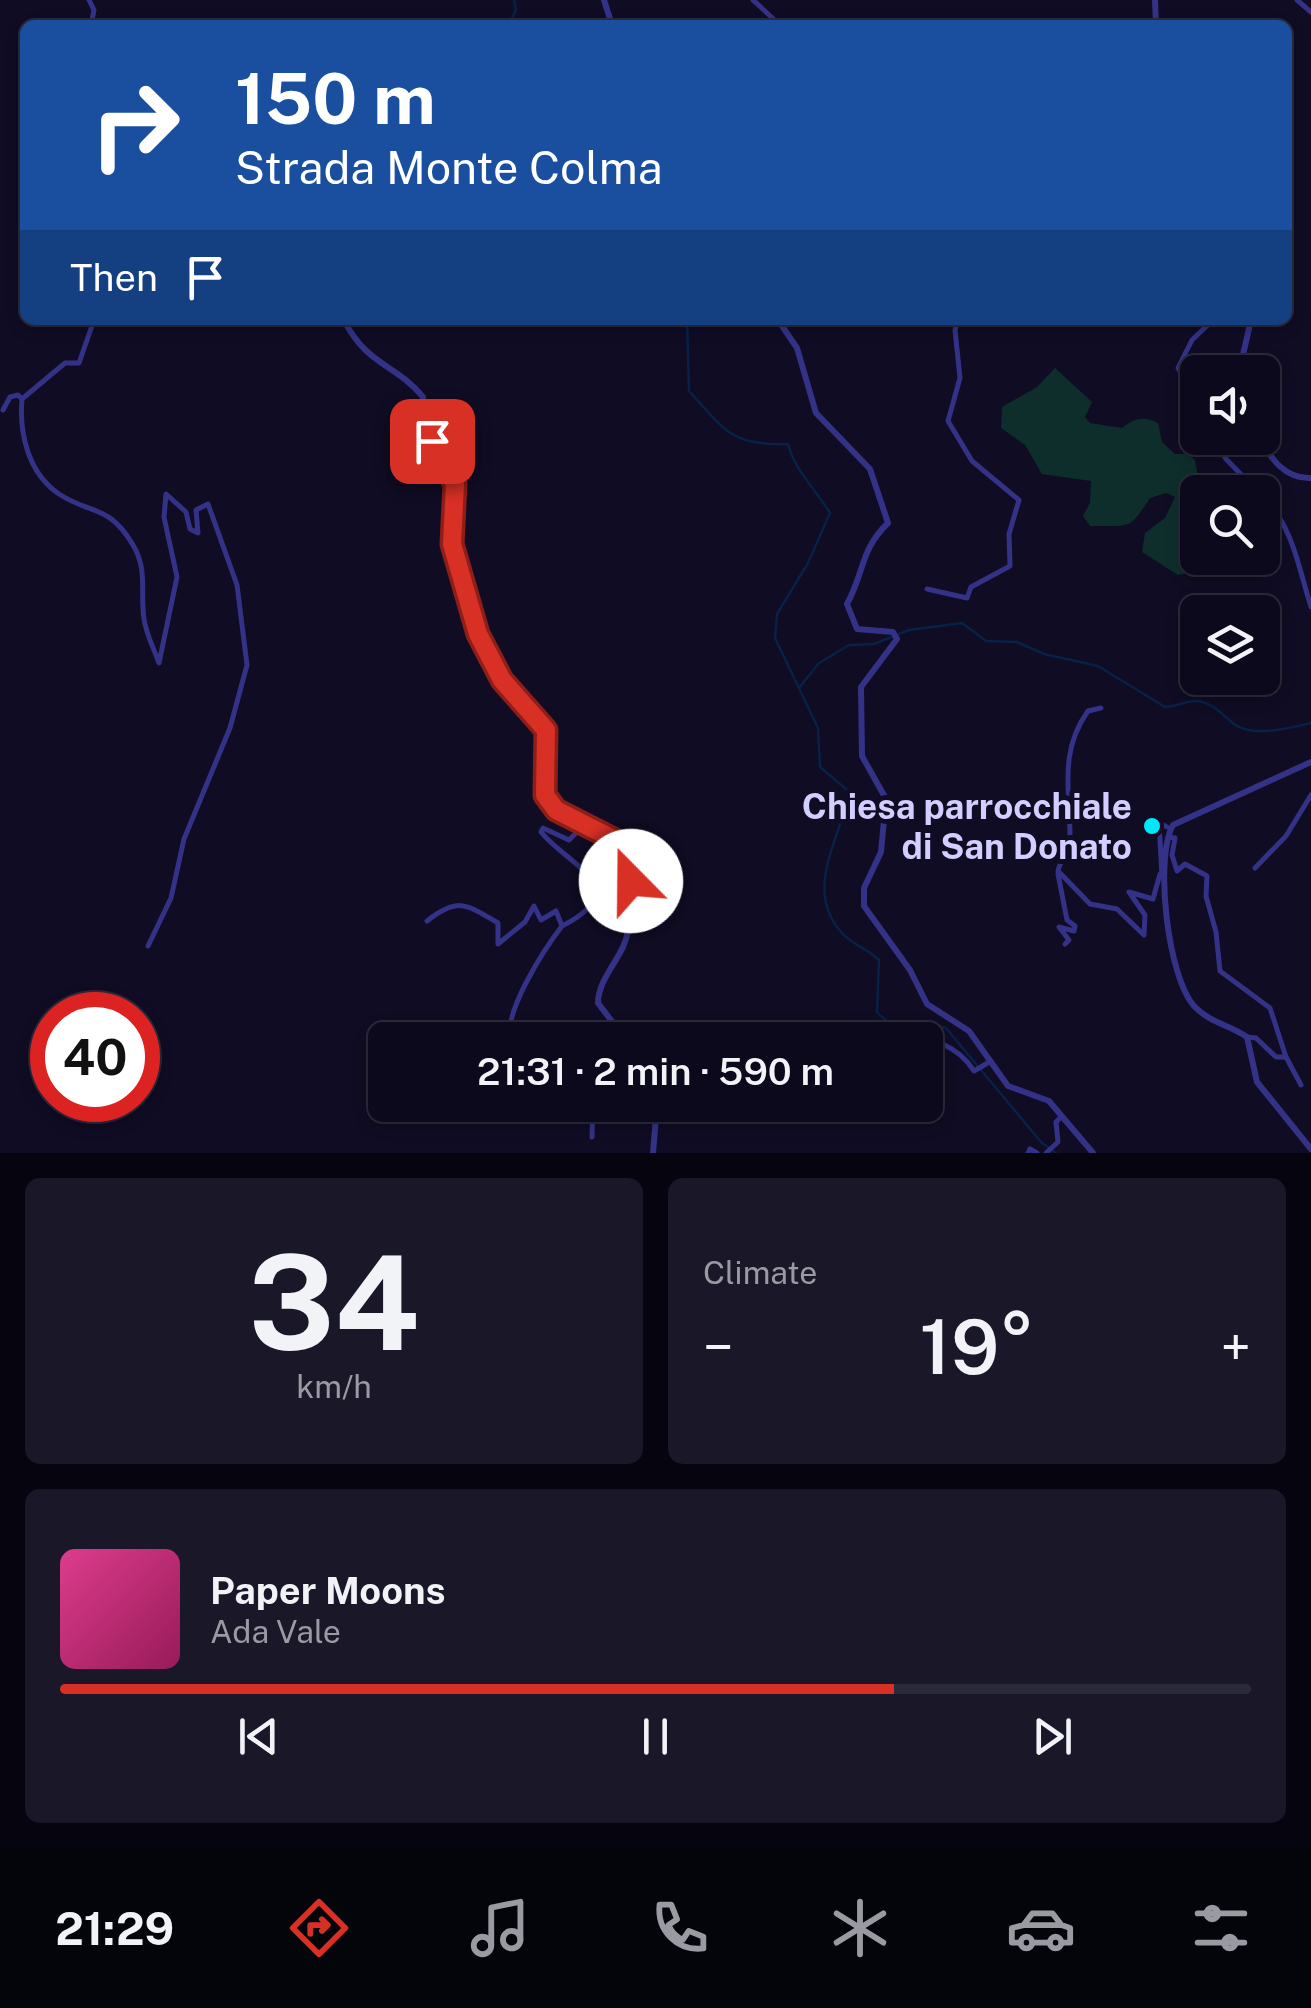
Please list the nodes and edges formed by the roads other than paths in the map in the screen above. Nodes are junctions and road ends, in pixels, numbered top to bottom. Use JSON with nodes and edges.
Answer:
{"nodes":[{"id":1,"x":753,"y":0,"type":"edge"},
{"id":2,"x":1297,"y":0,"type":"edge"},
{"id":3,"x":1311,"y":12,"type":"edge"},
{"id":4,"x":775,"y":20,"type":"edge"},
{"id":5,"x":92,"y":325,"type":"edge"},
{"id":6,"x":346,"y":325,"type":"edge"},
{"id":7,"x":781,"y":325,"type":"edge"},
{"id":8,"x":956,"y":325,"type":"edge"},
{"id":9,"x":1208,"y":325,"type":"edge"},
{"id":10,"x":1250,"y":325,"type":"edge"},
{"id":11,"x":1184,"y":355,"type":"edge"},
{"id":12,"x":1244,"y":355,"type":"edge"},
{"id":13,"x":22,"y":399,"type":"junction"},
{"id":14,"x":3,"y":410,"type":"dead end"},
{"id":15,"x":1224,"y":455,"type":"edge"},
{"id":16,"x":1269,"y":455,"type":"edge"},
{"id":17,"x":1242,"y":475,"type":"edge"},
{"id":18,"x":1311,"y":478,"type":"edge"},
{"id":19,"x":1280,"y":519,"type":"edge"},
{"id":20,"x":928,"y":589,"type":"dead end"},
{"id":21,"x":1311,"y":607,"type":"edge"},
{"id":22,"x":1100,"y":708,"type":"dead end"},
{"id":23,"x":1311,"y":762,"type":"edge"},
{"id":24,"x":1311,"y":796,"type":"edge"},
{"id":25,"x":1167,"y":827,"type":"dead end"},
{"id":26,"x":597,"y":828,"type":"junction"},
{"id":27,"x":1168,"y":837,"type":"junction"},
{"id":28,"x":1255,"y":868,"type":"dead end"},
{"id":29,"x":1058,"y":871,"type":"junction"},
{"id":30,"x":1162,"y":876,"type":"junction"},
{"id":31,"x":428,"y":920,"type":"dead end"},
{"id":32,"x":562,"y":926,"type":"junction"},
{"id":33,"x":1065,"y":944,"type":"dead end"},
{"id":34,"x":148,"y":946,"type":"dead end"},
{"id":35,"x":509,"y":1022,"type":"edge"},
{"id":36,"x":611,"y":1022,"type":"edge"},
{"id":37,"x":1247,"y":1037,"type":"junction"},
{"id":38,"x":943,"y":1044,"type":"edge"},
{"id":39,"x":1286,"y":1057,"type":"junction"},
{"id":40,"x":991,"y":1062,"type":"junction"},
{"id":41,"x":1300,"y":1085,"type":"dead end"},
{"id":42,"x":1060,"y":1114,"type":"junction"},
{"id":43,"x":592,"y":1122,"type":"edge"},
{"id":44,"x":656,"y":1122,"type":"edge"},
{"id":45,"x":592,"y":1138,"type":"dead end"},
{"id":46,"x":1311,"y":1149,"type":"edge"},
{"id":47,"x":1049,"y":1150,"type":"edge"},
{"id":48,"x":653,"y":1153,"type":"edge"},
{"id":49,"x":1028,"y":1153,"type":"edge"},
{"id":50,"x":1037,"y":1153,"type":"edge"},
{"id":51,"x":1093,"y":1153,"type":"edge"}],
"edges":[{"from":1,"to":4,"type":"street"},
{"from":2,"to":3,"type":"street"},
{"from":5,"to":13,"type":"street"},
{"from":6,"to":26,"type":"street"},
{"from":7,"to":40,"type":"street"},
{"from":8,"to":20,"type":"street"},
{"from":9,"to":11,"type":"street"},
{"from":10,"to":12,"type":"street"},
{"from":13,"to":14,"type":"street"},
{"from":13,"to":34,"type":"street"},
{"from":15,"to":17,"type":"street"},
{"from":16,"to":18,"type":"street"},
{"from":19,"to":21,"type":"street"},
{"from":22,"to":29,"type":"street"},
{"from":23,"to":27,"type":"street"},
{"from":24,"to":28,"type":"street"},
{"from":25,"to":30,"type":"street"},
{"from":26,"to":32,"type":"street"},
{"from":26,"to":36,"type":"street"},
{"from":27,"to":30,"type":"street"},
{"from":27,"to":39,"type":"street"},
{"from":29,"to":30,"type":"street"},
{"from":29,"to":33,"type":"street"},
{"from":30,"to":37,"type":"street"},
{"from":31,"to":32,"type":"street"},
{"from":32,"to":35,"type":"street"},
{"from":37,"to":39,"type":"street"},
{"from":37,"to":46,"type":"street"},
{"from":38,"to":40,"type":"street"},
{"from":39,"to":41,"type":"street"},
{"from":40,"to":42,"type":"street"},
{"from":42,"to":47,"type":"street"},
{"from":42,"to":51,"type":"street"},
{"from":43,"to":45,"type":"street"},
{"from":44,"to":48,"type":"street"},
{"from":49,"to":50,"type":"street"}]}
